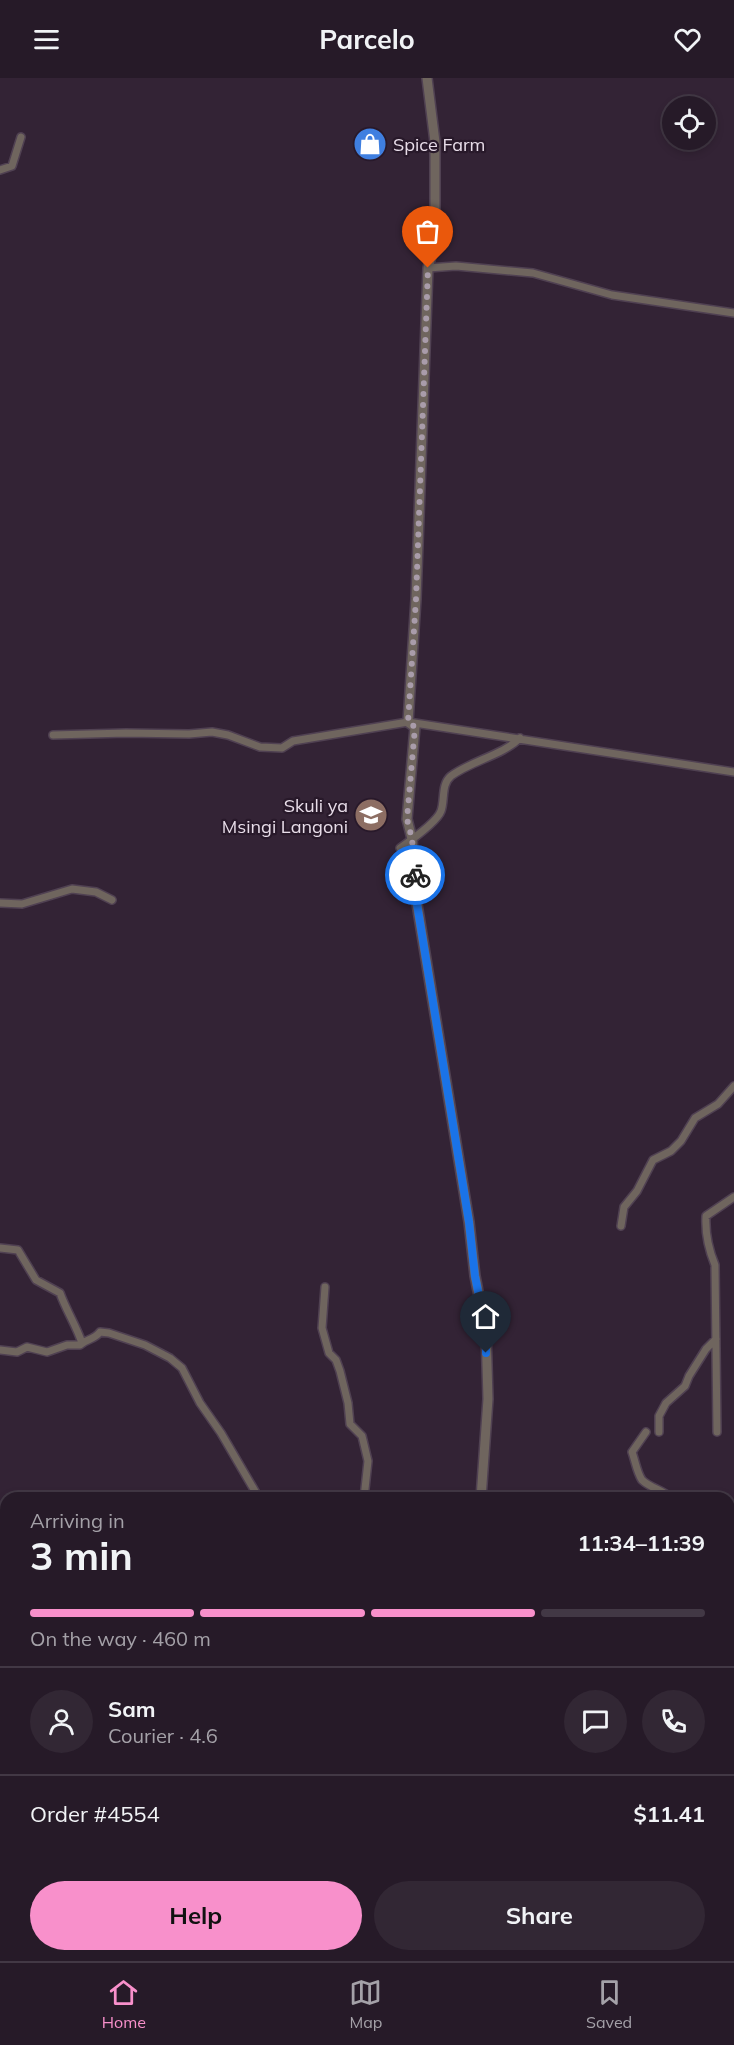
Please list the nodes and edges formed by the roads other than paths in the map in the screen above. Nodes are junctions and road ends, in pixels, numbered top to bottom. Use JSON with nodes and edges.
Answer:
{"nodes":[{"id":1,"x":427,"y":78,"type":"edge"},
{"id":2,"x":21,"y":137,"type":"dead end"},
{"id":3,"x":0,"y":170,"type":"edge"},
{"id":4,"x":428,"y":268,"type":"junction"},
{"id":5,"x":734,"y":314,"type":"edge"},
{"id":6,"x":408,"y":722,"type":"junction"},
{"id":7,"x":53,"y":735,"type":"dead end"},
{"id":8,"x":520,"y":738,"type":"junction"},
{"id":9,"x":734,"y":772,"type":"edge"},
{"id":10,"x":412,"y":839,"type":"junction"},
{"id":11,"x":400,"y":848,"type":"dead end"},
{"id":12,"x":112,"y":900,"type":"dead end"},
{"id":13,"x":0,"y":903,"type":"edge"},
{"id":14,"x":734,"y":1086,"type":"edge"},
{"id":15,"x":734,"y":1197,"type":"edge"},
{"id":16,"x":621,"y":1226,"type":"dead end"},
{"id":17,"x":0,"y":1248,"type":"edge"},
{"id":18,"x":325,"y":1287,"type":"dead end"},
{"id":19,"x":716,"y":1339,"type":"junction"},
{"id":20,"x":82,"y":1343,"type":"junction"},
{"id":21,"x":0,"y":1350,"type":"edge"},
{"id":22,"x":646,"y":1432,"type":"dead end"},
{"id":23,"x":659,"y":1432,"type":"dead end"},
{"id":24,"x":717,"y":1432,"type":"dead end"},
{"id":25,"x":255,"y":1492,"type":"edge"},
{"id":26,"x":365,"y":1492,"type":"edge"},
{"id":27,"x":481,"y":1492,"type":"edge"},
{"id":28,"x":664,"y":1492,"type":"edge"}],
"edges":[{"from":1,"to":4,"type":"street"},
{"from":2,"to":3,"type":"street"},
{"from":4,"to":5,"type":"street"},
{"from":4,"to":6,"type":"street"},
{"from":6,"to":7,"type":"street"},
{"from":6,"to":8,"type":"street"},
{"from":6,"to":10,"type":"street"},
{"from":8,"to":9,"type":"street"},
{"from":8,"to":10,"type":"street"},
{"from":10,"to":11,"type":"street"},
{"from":10,"to":27,"type":"street"},
{"from":12,"to":13,"type":"street"},
{"from":14,"to":16,"type":"street"},
{"from":15,"to":19,"type":"street"},
{"from":17,"to":20,"type":"street"},
{"from":18,"to":26,"type":"street"},
{"from":19,"to":23,"type":"street"},
{"from":19,"to":24,"type":"street"},
{"from":20,"to":21,"type":"street"},
{"from":20,"to":25,"type":"street"},
{"from":22,"to":28,"type":"street"}]}
